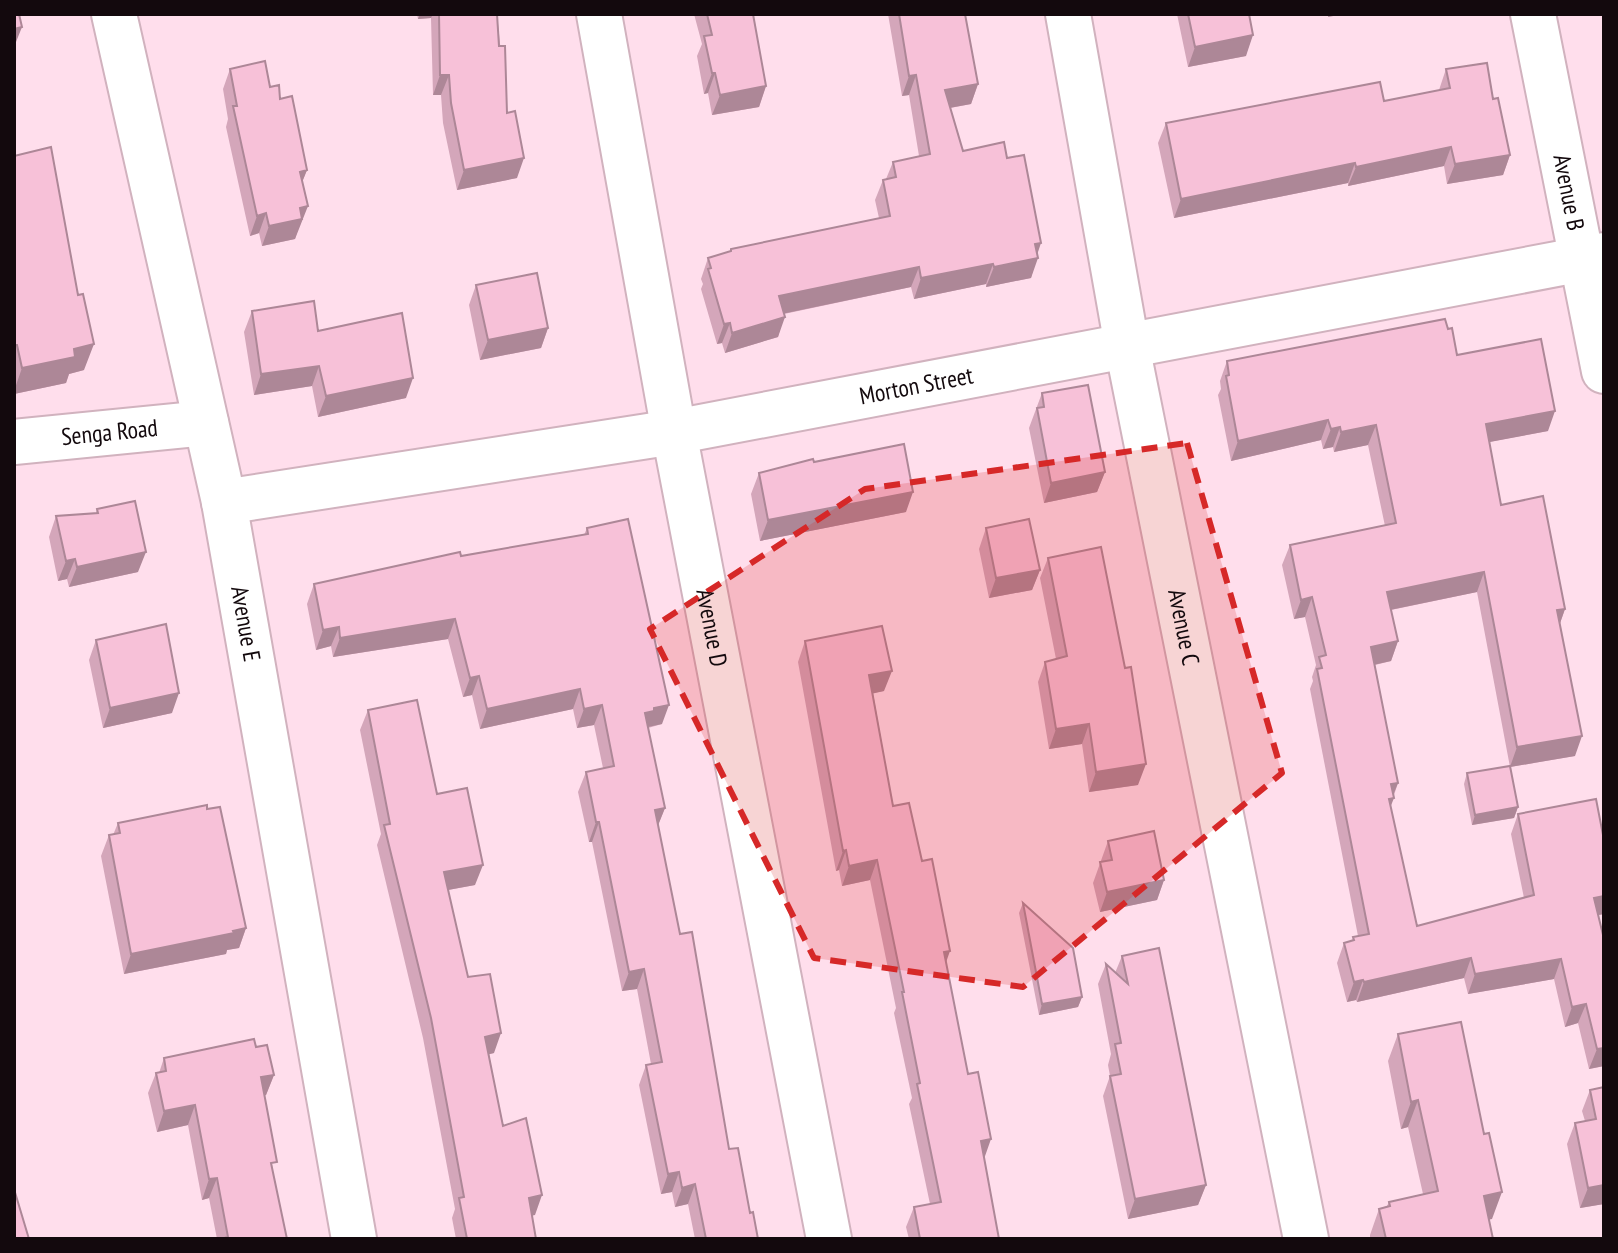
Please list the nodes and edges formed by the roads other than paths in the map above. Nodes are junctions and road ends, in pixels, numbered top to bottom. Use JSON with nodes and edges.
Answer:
{"nodes":[{"id":1,"x":114,"y":14,"type":"edge"},
{"id":2,"x":599,"y":14,"type":"edge"},
{"id":3,"x":1068,"y":14,"type":"edge"},
{"id":4,"x":1533,"y":14,"type":"edge"},
{"id":5,"x":1593,"y":257,"type":"edge"},
{"id":6,"x":1127,"y":346,"type":"junction"},
{"id":7,"x":1604,"y":371,"type":"edge"},
{"id":8,"x":206,"y":423,"type":"junction"},
{"id":9,"x":674,"y":432,"type":"junction"},
{"id":10,"x":14,"y":442,"type":"edge"},
{"id":11,"x":224,"y":502,"type":"junction"},
{"id":12,"x":354,"y":1239,"type":"edge"},
{"id":13,"x":829,"y":1239,"type":"edge"},
{"id":14,"x":1306,"y":1239,"type":"edge"}],
"edges":[{"from":1,"to":8,"type":"street","name":"Avenue E"},
{"from":2,"to":9,"type":"street","name":"Avenue D"},
{"from":3,"to":6,"type":"street","name":"Avenue C"},
{"from":4,"to":5,"type":"street","name":"Avenue B"},
{"from":5,"to":6,"type":"street","name":"Morton Street"},
{"from":5,"to":7,"type":"street","name":"Avenue B"},
{"from":6,"to":9,"type":"street","name":"Morton Street"},
{"from":6,"to":14,"type":"street","name":"Avenue C"},
{"from":8,"to":10,"type":"street","name":"Senga Road"},
{"from":8,"to":11,"type":"street","name":"Avenue E"},
{"from":9,"to":11,"type":"street","name":"Morton Street"},
{"from":9,"to":13,"type":"street","name":"Avenue D"},
{"from":11,"to":12,"type":"street","name":"Avenue E"}]}
